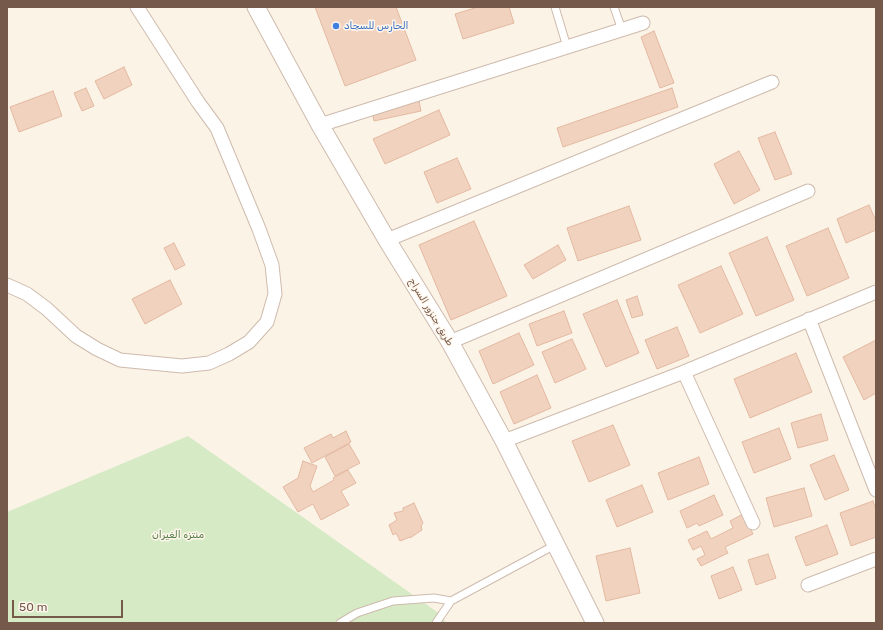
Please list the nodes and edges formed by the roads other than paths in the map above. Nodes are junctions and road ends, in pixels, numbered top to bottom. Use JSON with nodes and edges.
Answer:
{"nodes":[{"id":1,"x":137,"y":7,"type":"edge"},
{"id":2,"x":256,"y":7,"type":"edge"},
{"id":3,"x":554,"y":7,"type":"edge"},
{"id":4,"x":614,"y":7,"type":"edge"},
{"id":5,"x":643,"y":23,"type":"dead end"},
{"id":6,"x":622,"y":30,"type":"junction"},
{"id":7,"x":567,"y":47,"type":"junction"},
{"id":8,"x":772,"y":82,"type":"dead end"},
{"id":9,"x":320,"y":124,"type":"junction"},
{"id":10,"x":808,"y":191,"type":"dead end"},
{"id":11,"x":387,"y":240,"type":"junction"},
{"id":12,"x":7,"y":285,"type":"edge"},
{"id":13,"x":876,"y":292,"type":"edge"},
{"id":14,"x":809,"y":319,"type":"junction"},
{"id":15,"x":450,"y":342,"type":"junction"},
{"id":16,"x":684,"y":372,"type":"junction"},
{"id":17,"x":504,"y":441,"type":"junction"},
{"id":18,"x":876,"y":490,"type":"edge"},
{"id":19,"x":753,"y":523,"type":"dead end"},
{"id":20,"x":556,"y":544,"type":"junction"},
{"id":21,"x":876,"y":559,"type":"edge"},
{"id":22,"x":808,"y":586,"type":"dead end"},
{"id":23,"x":451,"y":601,"type":"junction"},
{"id":24,"x":340,"y":623,"type":"edge"},
{"id":25,"x":436,"y":623,"type":"edge"},
{"id":26,"x":595,"y":623,"type":"edge"}],
"edges":[{"from":1,"to":12,"type":"street"},
{"from":2,"to":9,"type":"street","name":"طريق جنزور السراج"},
{"from":3,"to":7,"type":"lane"},
{"from":4,"to":6,"type":"lane"},
{"from":5,"to":6,"type":"street"},
{"from":6,"to":7,"type":"street"},
{"from":7,"to":9,"type":"street"},
{"from":8,"to":11,"type":"street"},
{"from":9,"to":11,"type":"street","name":"طريق جنزور السراج"},
{"from":10,"to":15,"type":"street"},
{"from":11,"to":15,"type":"street","name":"طريق جنزور السراج"},
{"from":13,"to":14,"type":"street"},
{"from":14,"to":16,"type":"street"},
{"from":14,"to":18,"type":"street"},
{"from":15,"to":17,"type":"street","name":"طريق جنزور السراج"},
{"from":16,"to":17,"type":"street"},
{"from":16,"to":19,"type":"street"},
{"from":17,"to":20,"type":"street","name":"طريق جنزور السراج"},
{"from":20,"to":23,"type":"lane"},
{"from":20,"to":26,"type":"street","name":"طريق جنزور السراج"},
{"from":21,"to":22,"type":"street"},
{"from":23,"to":24,"type":"lane"},
{"from":23,"to":25,"type":"lane"}]}
